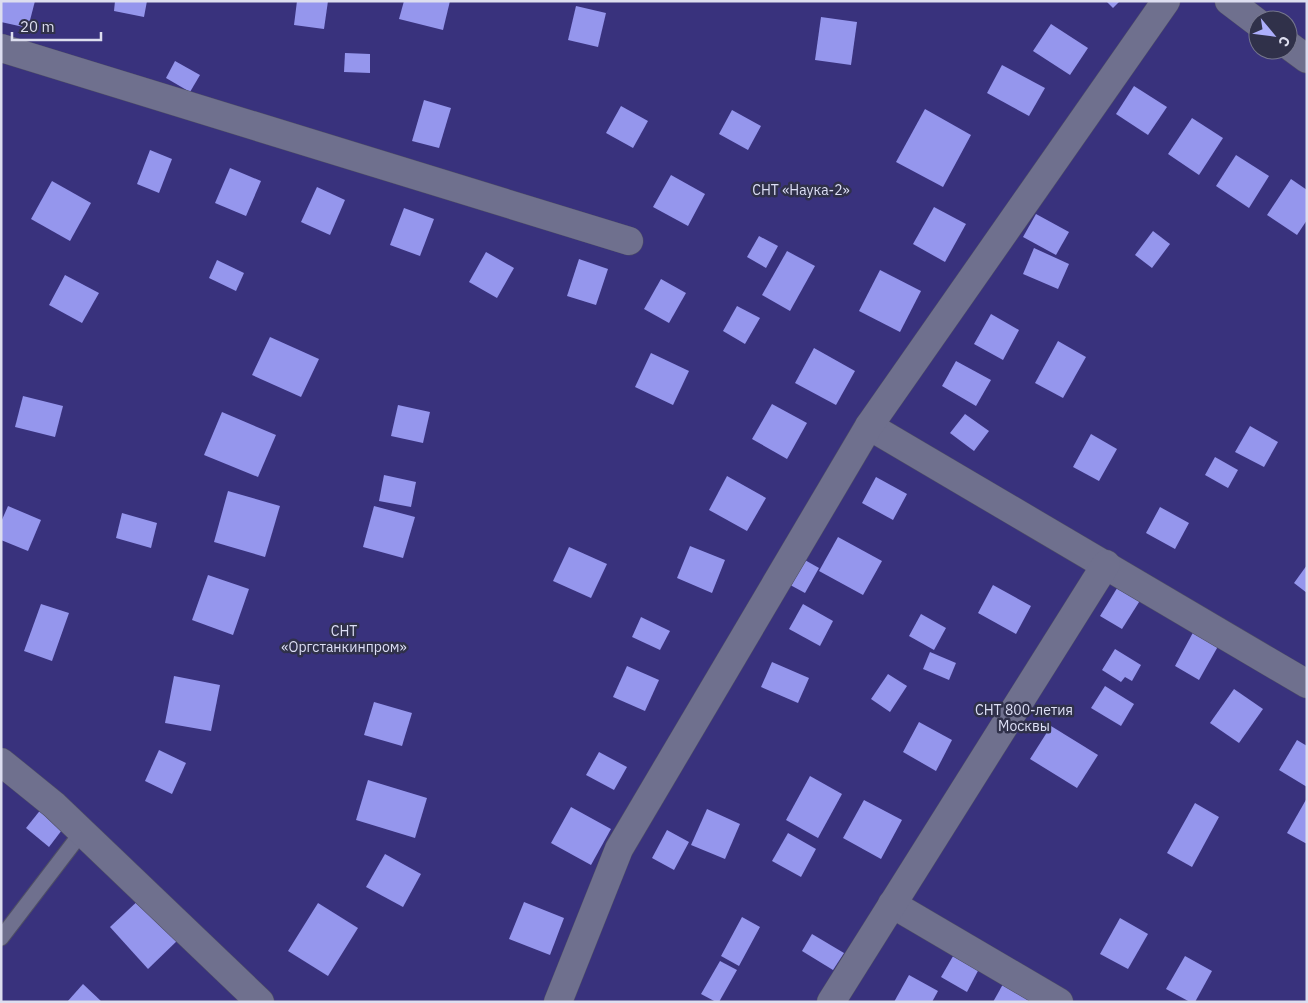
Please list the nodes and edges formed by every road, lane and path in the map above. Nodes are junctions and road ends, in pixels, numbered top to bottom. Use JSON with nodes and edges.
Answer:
{"nodes":[{"id":1,"x":1166,"y":1,"type":"edge"},
{"id":2,"x":1229,"y":1,"type":"edge"},
{"id":3,"x":1248,"y":15,"type":"edge"},
{"id":4,"x":1,"y":48,"type":"edge"},
{"id":5,"x":630,"y":241,"type":"dead end"},
{"id":6,"x":869,"y":426,"type":"junction"},
{"id":7,"x":1106,"y":564,"type":"junction"},
{"id":8,"x":1307,"y":684,"type":"edge"},
{"id":9,"x":1,"y":762,"type":"edge"},
{"id":10,"x":82,"y":832,"type":"junction"},
{"id":11,"x":892,"y":904,"type":"junction"},
{"id":12,"x":1,"y":938,"type":"edge"},
{"id":13,"x":260,"y":1002,"type":"edge"},
{"id":14,"x":558,"y":1002,"type":"edge"},
{"id":15,"x":831,"y":1002,"type":"edge"},
{"id":16,"x":1059,"y":1002,"type":"edge"}],
"edges":[{"from":1,"to":6,"type":"street"},
{"from":2,"to":3,"type":"street"},
{"from":4,"to":5,"type":"street"},
{"from":6,"to":7,"type":"street"},
{"from":6,"to":14,"type":"street"},
{"from":7,"to":8,"type":"street"},
{"from":7,"to":11,"type":"street"},
{"from":9,"to":10,"type":"street"},
{"from":10,"to":12,"type":"lane"},
{"from":10,"to":13,"type":"street"},
{"from":11,"to":15,"type":"street"},
{"from":11,"to":16,"type":"street"}]}
